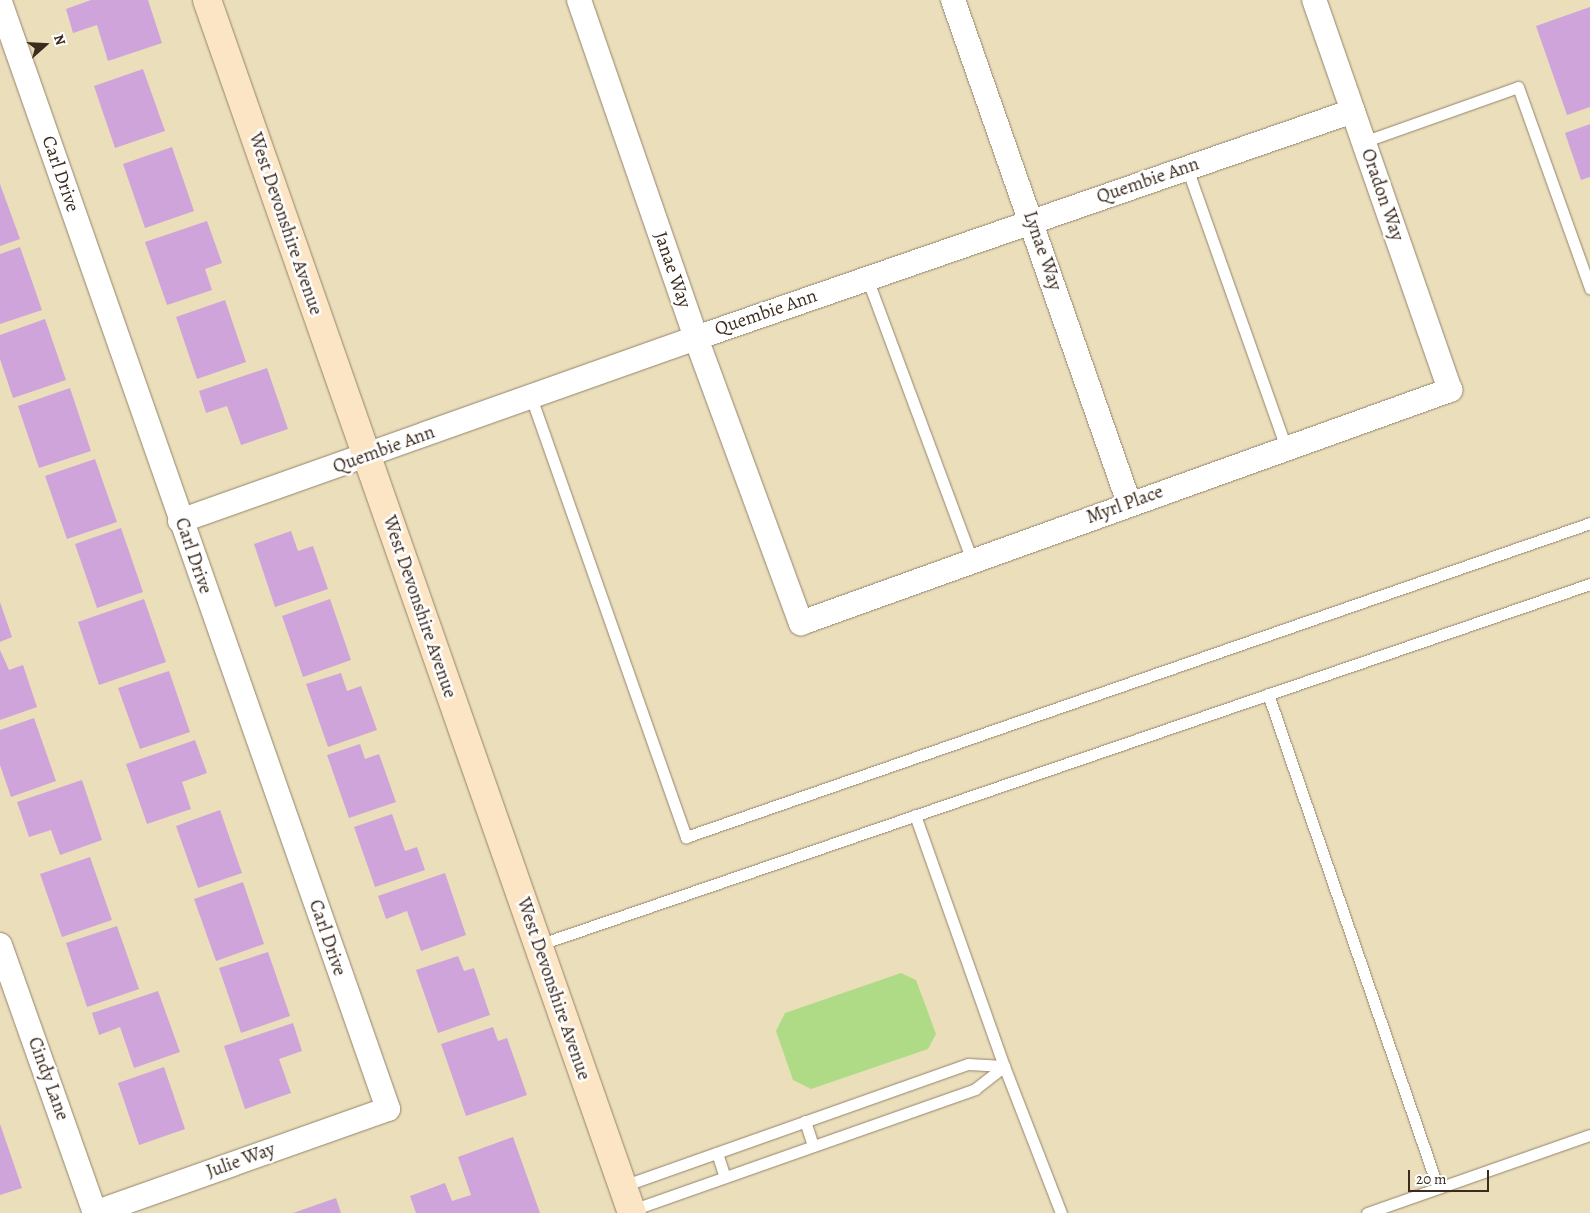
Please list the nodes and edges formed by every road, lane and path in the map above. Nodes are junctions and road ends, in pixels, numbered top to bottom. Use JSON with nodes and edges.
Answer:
{"nodes":[{"id":1,"x":207,"y":0,"type":"edge"},
{"id":2,"x":579,"y":0,"type":"edge"},
{"id":3,"x":953,"y":0,"type":"edge"},
{"id":4,"x":1314,"y":0,"type":"edge"},
{"id":5,"x":0,"y":2,"type":"edge"},
{"id":6,"x":1353,"y":111,"type":"junction"},
{"id":7,"x":1364,"y":142,"type":"junction"},
{"id":8,"x":1187,"y":168,"type":"junction"},
{"id":9,"x":1032,"y":222,"type":"junction"},
{"id":10,"x":867,"y":278,"type":"junction"},
{"id":11,"x":1590,"y":288,"type":"edge"},
{"id":12,"x":696,"y":338,"type":"junction"},
{"id":13,"x":1450,"y":390,"type":"joint"},
{"id":14,"x":531,"y":397,"type":"junction"},
{"id":15,"x":1286,"y":448,"type":"junction"},
{"id":16,"x":367,"y":457,"type":"junction"},
{"id":17,"x":1129,"y":503,"type":"junction"},
{"id":18,"x":180,"y":522,"type":"junction"},
{"id":19,"x":1590,"y":523,"type":"edge"},
{"id":20,"x":972,"y":561,"type":"junction"},
{"id":21,"x":1590,"y":584,"type":"edge"},
{"id":22,"x":801,"y":623,"type":"joint"},
{"id":23,"x":1268,"y":694,"type":"junction"},
{"id":24,"x":915,"y":815,"type":"junction"},
{"id":25,"x":0,"y":945,"type":"edge"},
{"id":26,"x":538,"y":945,"type":"junction"},
{"id":27,"x":1004,"y":1066,"type":"junction"},
{"id":28,"x":388,"y":1109,"type":"joint"},
{"id":29,"x":805,"y":1122,"type":"junction"},
{"id":30,"x":1590,"y":1135,"type":"edge"},
{"id":31,"x":813,"y":1146,"type":"junction"},
{"id":32,"x":717,"y":1153,"type":"junction"},
{"id":33,"x":725,"y":1177,"type":"junction"},
{"id":34,"x":1438,"y":1188,"type":"junction"},
{"id":35,"x":629,"y":1203,"type":"edge"},
{"id":36,"x":95,"y":1213,"type":"edge"},
{"id":37,"x":1061,"y":1213,"type":"edge"},
{"id":38,"x":1367,"y":1213,"type":"edge"}],
"edges":[{"from":1,"to":16,"type":"street","name":"West Devonshire Avenue"},
{"from":2,"to":12,"type":"street","name":"Janae Way"},
{"from":3,"to":9,"type":"street","name":"Lynae Way"},
{"from":4,"to":6,"type":"street","name":"Oradon Way"},
{"from":5,"to":18,"type":"street","name":"Carl Drive"},
{"from":6,"to":7,"type":"street","name":"Oradon Way"},
{"from":6,"to":8,"type":"street","name":"Quembie Ann"},
{"from":7,"to":11,"type":"lane"},
{"from":7,"to":13,"type":"street","name":"Oradon Way"},
{"from":8,"to":9,"type":"street","name":"Quembie Ann"},
{"from":8,"to":15,"type":"lane"},
{"from":9,"to":10,"type":"street","name":"Quembie Ann"},
{"from":9,"to":17,"type":"street","name":"Lynae Way"},
{"from":10,"to":12,"type":"street","name":"Quembie Ann"},
{"from":10,"to":20,"type":"lane"},
{"from":12,"to":14,"type":"street","name":"Quembie Ann"},
{"from":12,"to":22,"type":"street","name":"Janae Way"},
{"from":13,"to":15,"type":"street","name":"Myrl Place"},
{"from":14,"to":16,"type":"street","name":"Quembie Ann"},
{"from":14,"to":19,"type":"lane"},
{"from":15,"to":17,"type":"street","name":"Myrl Place"},
{"from":16,"to":18,"type":"street","name":"Quembie Ann"},
{"from":16,"to":26,"type":"street","name":"West Devonshire Avenue"},
{"from":17,"to":20,"type":"street","name":"Myrl Place"},
{"from":18,"to":28,"type":"street","name":"Carl Drive"},
{"from":20,"to":22,"type":"street","name":"Myrl Place"},
{"from":21,"to":23,"type":"lane"},
{"from":23,"to":24,"type":"lane"},
{"from":23,"to":34,"type":"lane"},
{"from":24,"to":26,"type":"lane"},
{"from":24,"to":27,"type":"lane"},
{"from":25,"to":36,"type":"street","name":"Cindy Lane"},
{"from":26,"to":35,"type":"street","name":"West Devonshire Avenue"},
{"from":27,"to":29,"type":"lane"},
{"from":27,"to":31,"type":"lane"},
{"from":27,"to":37,"type":"lane"},
{"from":28,"to":36,"type":"street","name":"Julie Way"},
{"from":29,"to":31,"type":"lane"},
{"from":29,"to":32,"type":"lane"},
{"from":30,"to":34,"type":"lane"},
{"from":31,"to":33,"type":"lane"},
{"from":32,"to":33,"type":"lane"},
{"from":32,"to":35,"type":"lane"},
{"from":33,"to":35,"type":"lane"},
{"from":34,"to":38,"type":"lane"}]}
